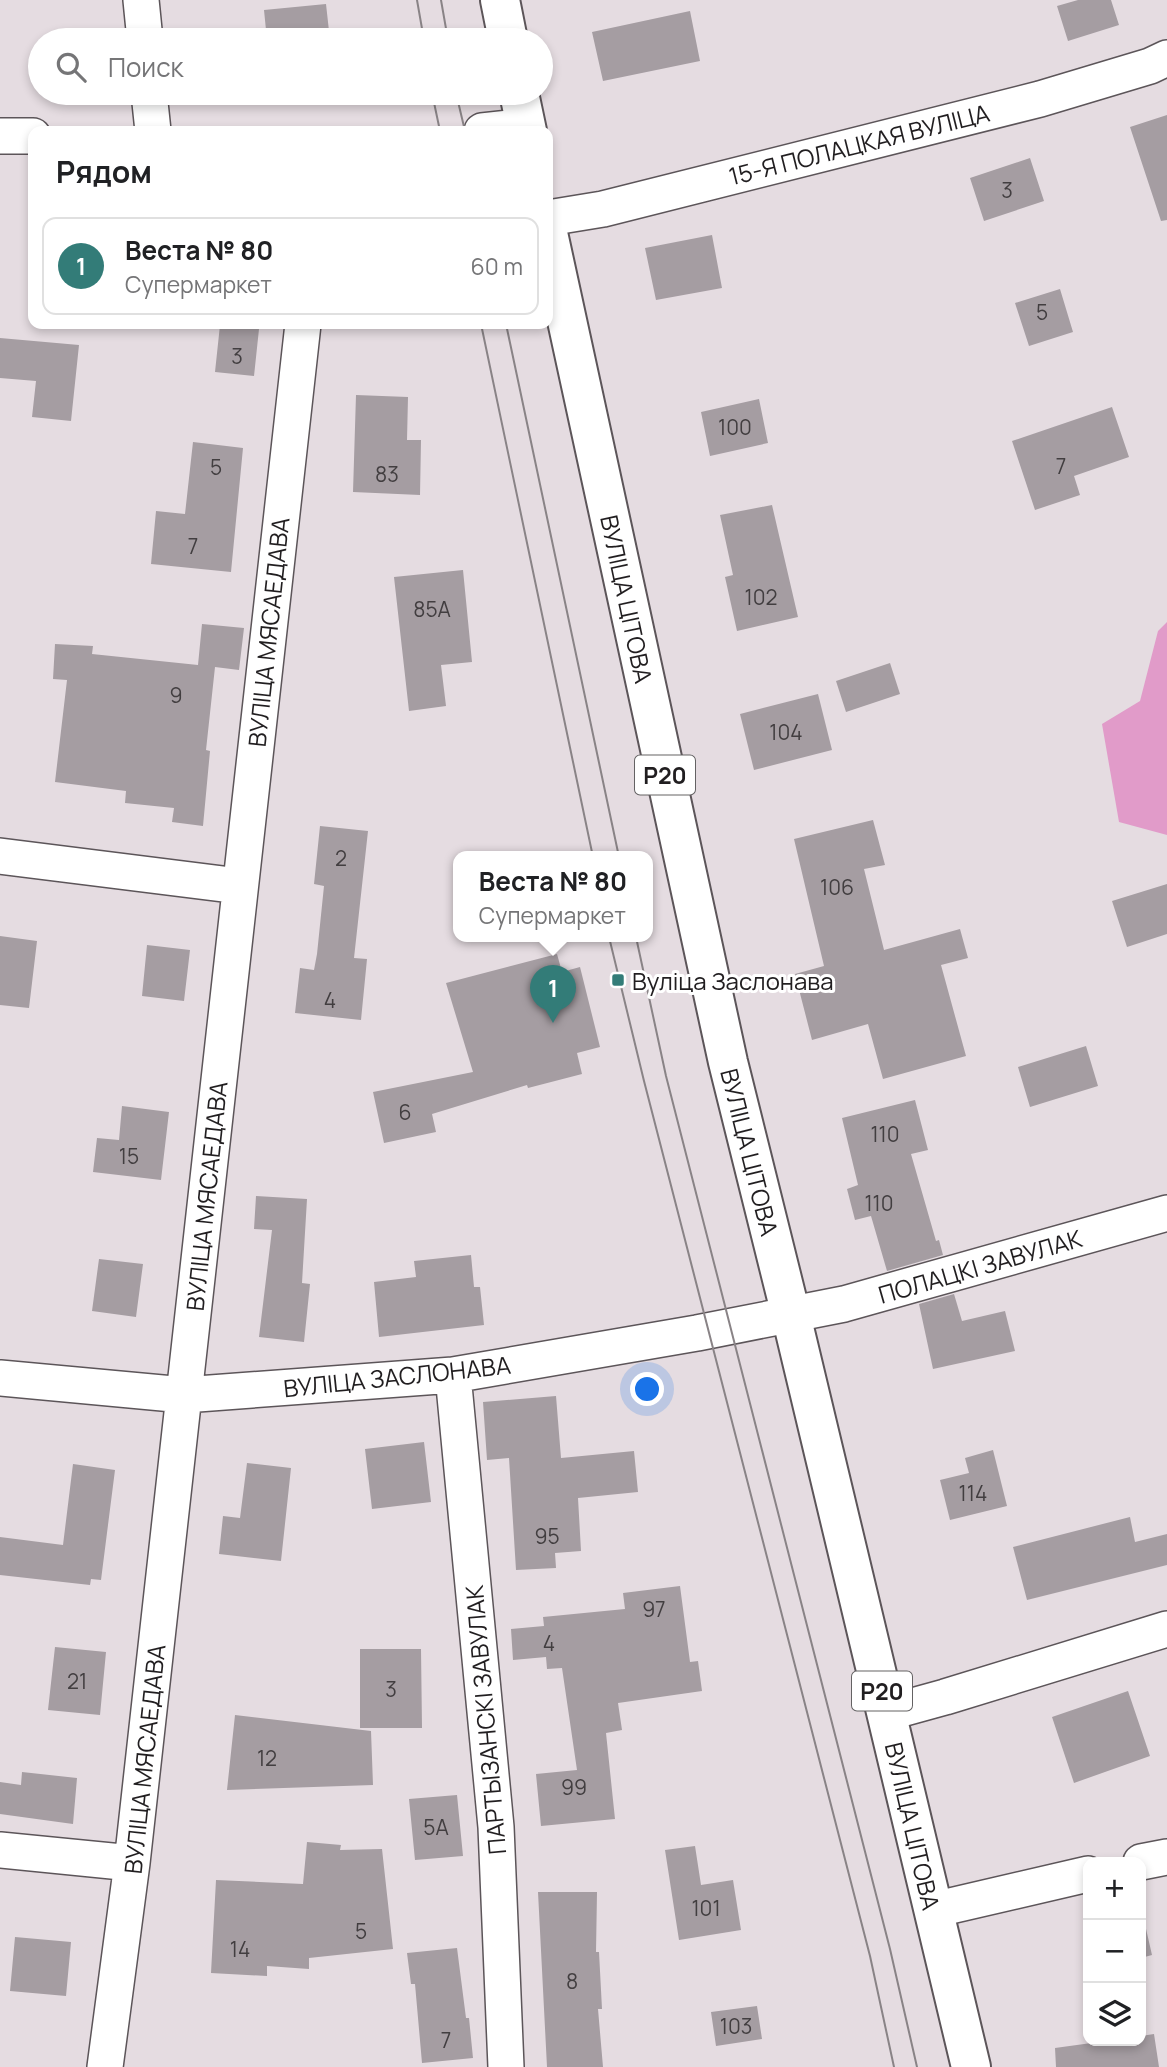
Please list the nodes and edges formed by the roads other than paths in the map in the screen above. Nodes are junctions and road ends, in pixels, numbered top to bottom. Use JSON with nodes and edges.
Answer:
{"nodes":[{"id":1,"x":141,"y":0,"type":"edge"},
{"id":2,"x":500,"y":0,"type":"edge"},
{"id":3,"x":144,"y":28,"type":"edge"},
{"id":4,"x":506,"y":28,"type":"edge"},
{"id":5,"x":1167,"y":58,"type":"edge"},
{"id":6,"x":150,"y":105,"type":"edge"},
{"id":7,"x":524,"y":117,"type":"edge"},
{"id":8,"x":152,"y":126,"type":"edge"},
{"id":9,"x":497,"y":126,"type":"edge"},
{"id":10,"x":0,"y":136,"type":"edge"},
{"id":11,"x":28,"y":136,"type":"edge"},
{"id":12,"x":553,"y":217,"type":"edge"},
{"id":13,"x":553,"y":256,"type":"edge"},
{"id":14,"x":302,"y":329,"type":"edge"},
{"id":15,"x":0,"y":856,"type":"edge"},
{"id":16,"x":239,"y":886,"type":"junction"},
{"id":17,"x":1167,"y":1213,"type":"edge"},
{"id":18,"x":791,"y":1315,"type":"junction"},
{"id":19,"x":453,"y":1375,"type":"junction"},
{"id":20,"x":0,"y":1378,"type":"edge"},
{"id":21,"x":184,"y":1395,"type":"junction"},
{"id":22,"x":1167,"y":1629,"type":"edge"},
{"id":23,"x":887,"y":1713,"type":"junction"},
{"id":24,"x":0,"y":1850,"type":"edge"},
{"id":25,"x":1167,"y":1857,"type":"edge"},
{"id":26,"x":1146,"y":1861,"type":"edge"},
{"id":27,"x":132,"y":1863,"type":"junction"},
{"id":28,"x":1083,"y":1875,"type":"edge"},
{"id":29,"x":933,"y":1910,"type":"junction"},
{"id":30,"x":105,"y":2067,"type":"edge"},
{"id":31,"x":506,"y":2067,"type":"edge"},
{"id":32,"x":971,"y":2067,"type":"edge"}],
"edges":[{"from":1,"to":3,"type":"street"},
{"from":2,"to":4,"type":"main road"},
{"from":5,"to":12,"type":"street","name":"15-Я ПОЛАЦКАЯ ВУЛІЦА"},
{"from":6,"to":8,"type":"street"},
{"from":7,"to":9,"type":"street"},
{"from":10,"to":11,"type":"street"},
{"from":13,"to":18,"type":"main road","name":"ВУЛІЦА ЦІТОВА","number":"Р20"},
{"from":14,"to":16,"type":"street","name":"ВУЛІЦА МЯСАЕДАВА"},
{"from":15,"to":16,"type":"street"},
{"from":16,"to":21,"type":"street","name":"ВУЛІЦА МЯСАЕДАВА"},
{"from":17,"to":18,"type":"street","name":"ПОЛАЦКІ ЗАВУЛАК"},
{"from":18,"to":19,"type":"street","name":"ВУЛІЦА ЗАСЛОНАВА"},
{"from":18,"to":23,"type":"main road","name":"ВУЛІЦА ЦІТОВА","number":"Р20"},
{"from":19,"to":21,"type":"street","name":"ВУЛІЦА ЗАСЛОНАВА"},
{"from":19,"to":31,"type":"street","name":"ПАРТЫЗАНСКІ ЗАВУЛАК"},
{"from":20,"to":21,"type":"street","name":"ВУЛІЦА ЗАСЛОНАВА"},
{"from":21,"to":27,"type":"street","name":"ВУЛІЦА МЯСАЕДАВА"},
{"from":22,"to":23,"type":"street"},
{"from":23,"to":29,"type":"main road","name":"ВУЛІЦА ЦІТОВА","number":"Р20"},
{"from":24,"to":27,"type":"street"},
{"from":25,"to":26,"type":"street"},
{"from":27,"to":30,"type":"street","name":"ВУЛІЦА МЯСАЕДАВА"},
{"from":28,"to":29,"type":"street"},
{"from":29,"to":32,"type":"main road","name":"ВУЛІЦА ЦІТОВА","number":"Р20"}]}
